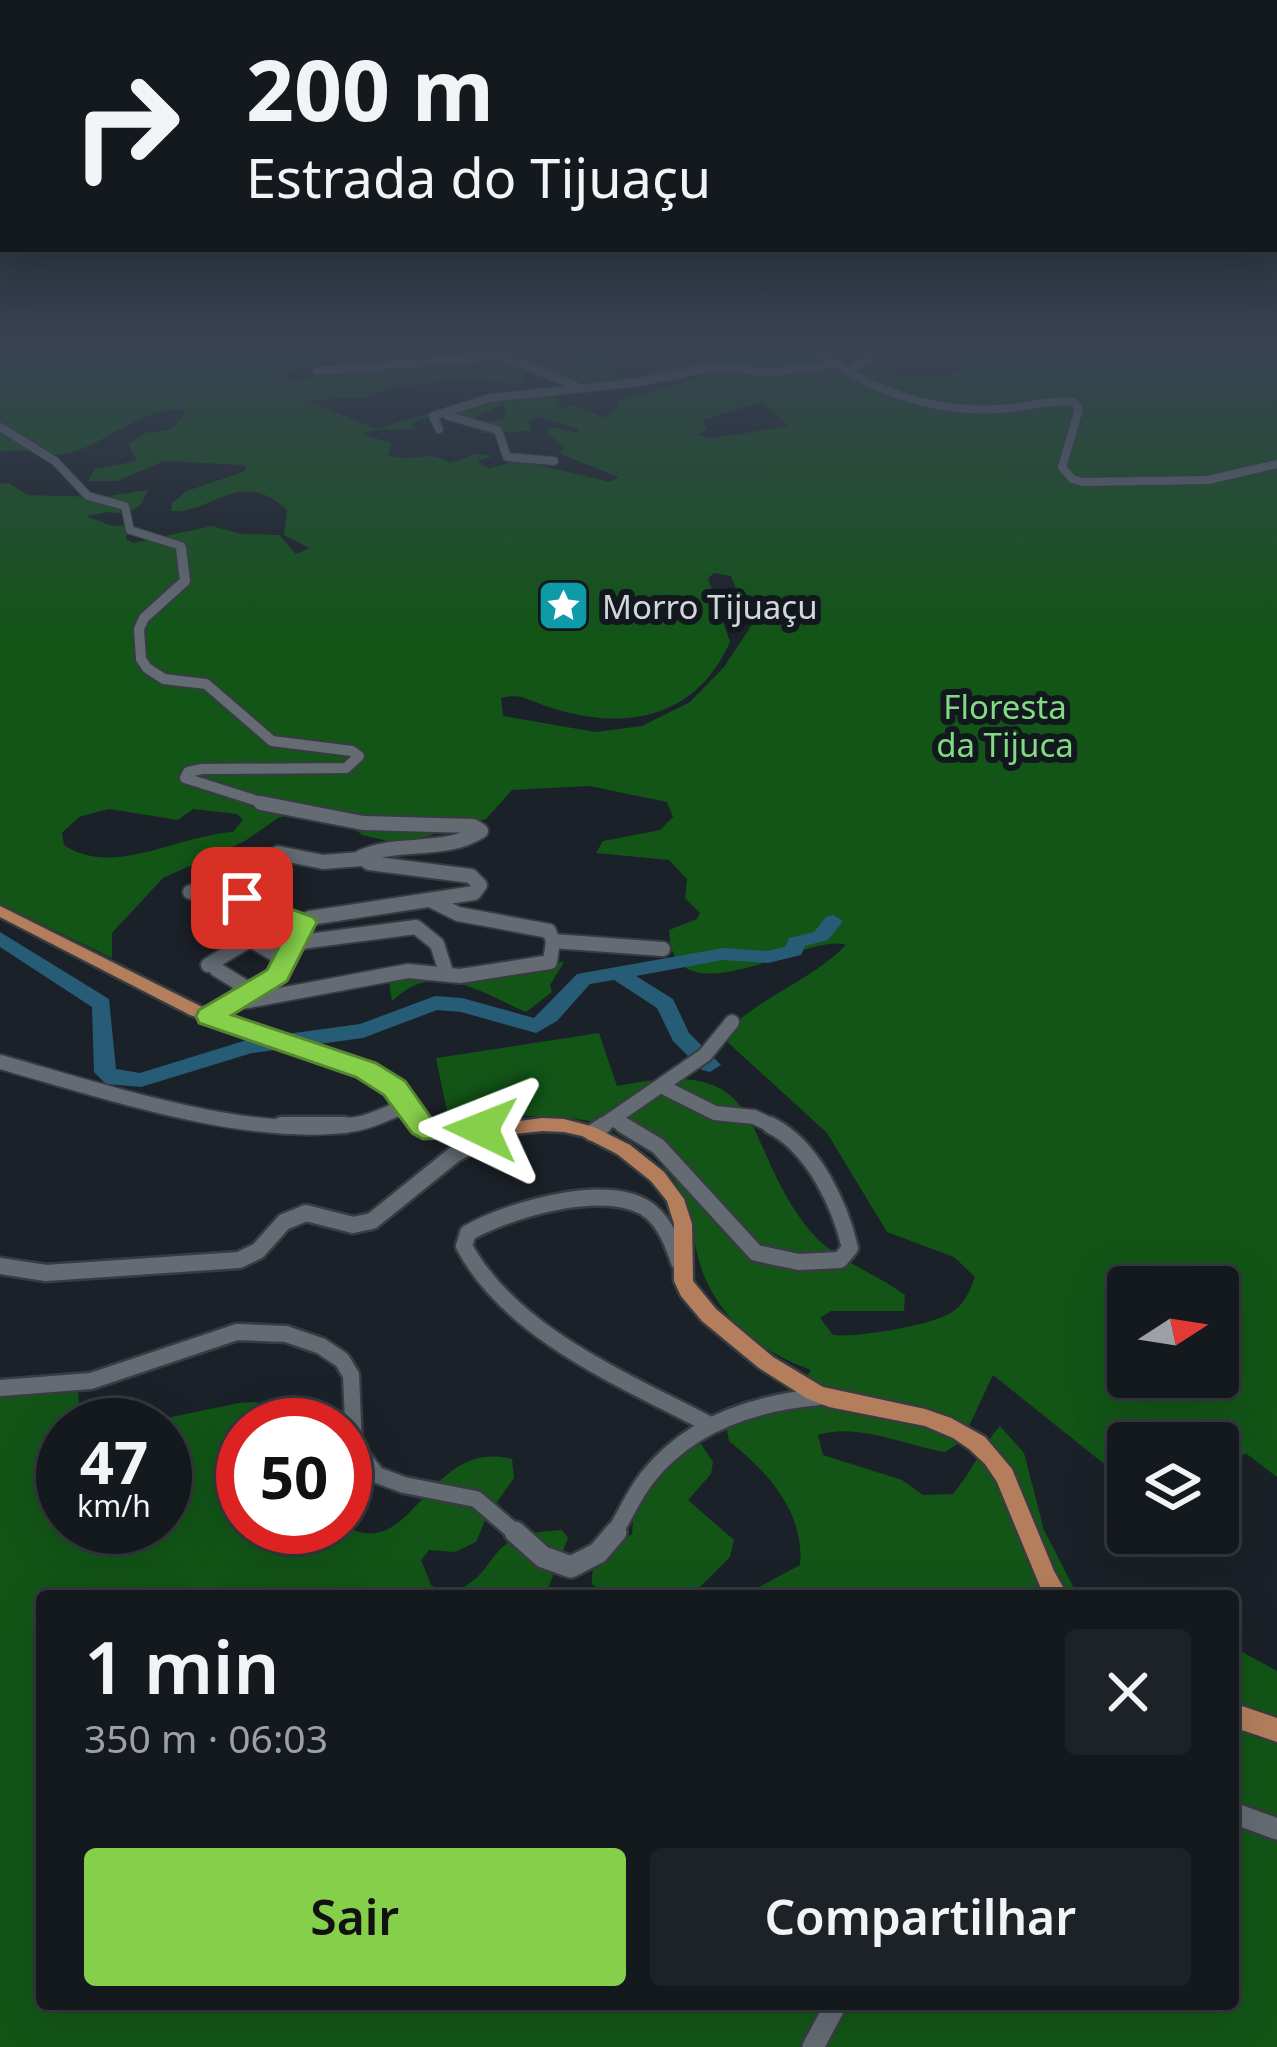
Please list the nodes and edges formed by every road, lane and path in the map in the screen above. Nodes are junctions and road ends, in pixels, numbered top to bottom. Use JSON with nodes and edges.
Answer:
{"nodes":[{"id":1,"x":28,"y":444,"type":"edge"},
{"id":2,"x":503,"y":444,"type":"edge"},
{"id":3,"x":1071,"y":444,"type":"edge"},
{"id":4,"x":554,"y":461,"type":"dead end"},
{"id":5,"x":1277,"y":464,"type":"edge"},
{"id":6,"x":278,"y":853,"type":"dead end"},
{"id":7,"x":361,"y":859,"type":"junction"},
{"id":8,"x":190,"y":892,"type":"dead end"},
{"id":9,"x":432,"y":901,"type":"junction"},
{"id":10,"x":0,"y":911,"type":"edge"},
{"id":11,"x":304,"y":922,"type":"junction"},
{"id":12,"x":554,"y":941,"type":"junction"},
{"id":13,"x":293,"y":943,"type":"junction"},
{"id":14,"x":663,"y":949,"type":"dead end"},
{"id":15,"x":286,"y":961,"type":"junction"},
{"id":16,"x":446,"y":972,"type":"junction"},
{"id":17,"x":253,"y":992,"type":"junction"},
{"id":18,"x":231,"y":1004,"type":"junction"},
{"id":19,"x":209,"y":1016,"type":"junction"},
{"id":20,"x":732,"y":1022,"type":"dead end"},
{"id":21,"x":0,"y":1062,"type":"edge"},
{"id":22,"x":663,"y":1087,"type":"junction"},
{"id":23,"x":408,"y":1105,"type":"junction"},
{"id":24,"x":613,"y":1120,"type":"junction"},
{"id":25,"x":513,"y":1124,"type":"junction"},
{"id":26,"x":592,"y":1133,"type":"junction"},
{"id":27,"x":679,"y":1262,"type":"junction"},
{"id":28,"x":0,"y":1267,"type":"edge"},
{"id":29,"x":799,"y":1382,"type":"junction"},
{"id":30,"x":0,"y":1388,"type":"edge"},
{"id":31,"x":824,"y":1397,"type":"junction"},
{"id":32,"x":783,"y":1399,"type":"junction"},
{"id":33,"x":710,"y":1425,"type":"junction"},
{"id":34,"x":1052,"y":1590,"type":"edge"},
{"id":35,"x":1239,"y":1717,"type":"edge"},
{"id":36,"x":1277,"y":1730,"type":"edge"},
{"id":37,"x":1239,"y":1815,"type":"edge"},
{"id":38,"x":1277,"y":1828,"type":"edge"},
{"id":39,"x":833,"y":2010,"type":"edge"},
{"id":40,"x":813,"y":2047,"type":"edge"}],
"edges":[{"from":1,"to":7,"type":"street"},
{"from":2,"to":4,"type":"street"},
{"from":3,"to":5,"type":"street"},
{"from":6,"to":7,"type":"street"},
{"from":7,"to":9,"type":"street"},
{"from":8,"to":11,"type":"street"},
{"from":9,"to":11,"type":"street"},
{"from":9,"to":12,"type":"street"},
{"from":10,"to":19,"type":"main road"},
{"from":11,"to":13,"type":"street"},
{"from":12,"to":14,"type":"street"},
{"from":12,"to":16,"type":"street"},
{"from":13,"to":15,"type":"street"},
{"from":13,"to":16,"type":"street"},
{"from":15,"to":17,"type":"street"},
{"from":15,"to":17,"type":"street"},
{"from":16,"to":18,"type":"street"},
{"from":17,"to":18,"type":"street"},
{"from":18,"to":19,"type":"street"},
{"from":19,"to":23,"type":"main road"},
{"from":20,"to":22,"type":"street"},
{"from":21,"to":23,"type":"street"},
{"from":22,"to":24,"type":"street"},
{"from":22,"to":24,"type":"street"},
{"from":23,"to":25,"type":"main road"},
{"from":24,"to":26,"type":"street"},
{"from":25,"to":26,"type":"main road"},
{"from":25,"to":28,"type":"street"},
{"from":26,"to":27,"type":"main road"},
{"from":27,"to":29,"type":"main road"},
{"from":27,"to":33,"type":"street"},
{"from":29,"to":31,"type":"main road"},
{"from":29,"to":32,"type":"street"},
{"from":30,"to":33,"type":"street"},
{"from":31,"to":32,"type":"street"},
{"from":31,"to":34,"type":"main road"},
{"from":32,"to":33,"type":"street"},
{"from":35,"to":36,"type":"main road"},
{"from":37,"to":38,"type":"street"},
{"from":39,"to":40,"type":"street"}]}
